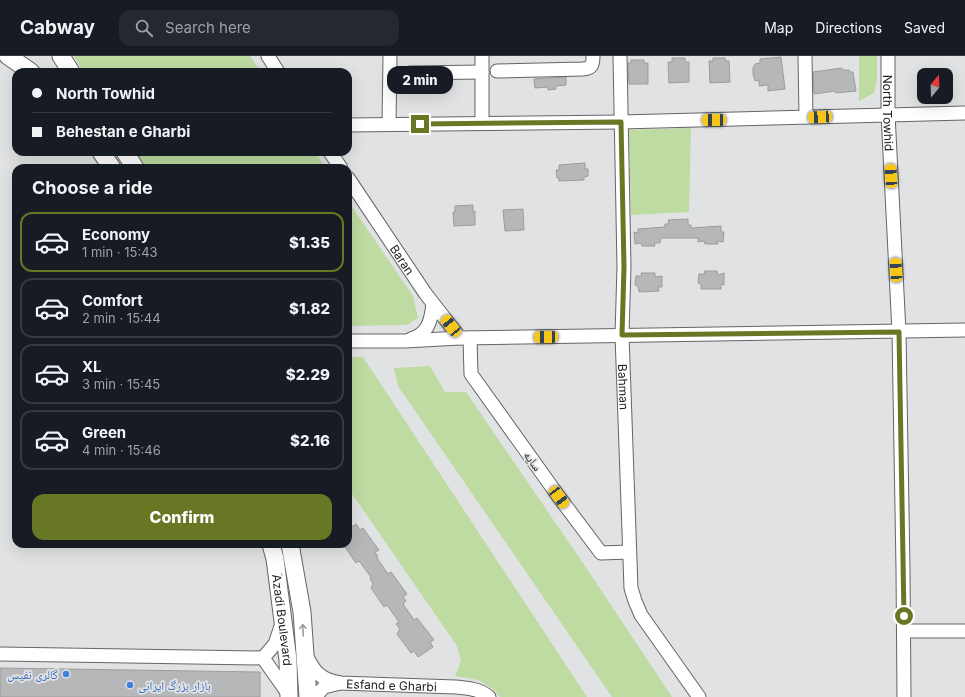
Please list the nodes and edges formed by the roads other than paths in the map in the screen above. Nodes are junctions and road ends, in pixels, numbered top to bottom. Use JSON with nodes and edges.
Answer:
{"nodes":[{"id":1,"x":8,"y":56,"type":"edge"},
{"id":2,"x":61,"y":56,"type":"edge"},
{"id":3,"x":268,"y":56,"type":"edge"},
{"id":4,"x":390,"y":56,"type":"edge"},
{"id":5,"x":482,"y":56,"type":"edge"},
{"id":6,"x":593,"y":56,"type":"edge"},
{"id":7,"x":620,"y":56,"type":"edge"},
{"id":8,"x":805,"y":56,"type":"edge"},
{"id":9,"x":888,"y":56,"type":"edge"},
{"id":10,"x":25,"y":68,"type":"edge"},
{"id":11,"x":68,"y":68,"type":"edge"},
{"id":12,"x":276,"y":68,"type":"edge"},
{"id":13,"x":497,"y":71,"type":"dead end"},
{"id":14,"x":482,"y":72,"type":"junction"},
{"id":15,"x":410,"y":73,"type":"dead end"},
{"id":16,"x":965,"y":113,"type":"edge"},
{"id":17,"x":888,"y":114,"type":"junction"},
{"id":18,"x":806,"y":118,"type":"junction"},
{"id":19,"x":621,"y":122,"type":"junction"},
{"id":20,"x":482,"y":123,"type":"junction"},
{"id":21,"x":389,"y":124,"type":"junction"},
{"id":22,"x":352,"y":125,"type":"edge"},
{"id":23,"x":352,"y":184,"type":"edge"},
{"id":24,"x":433,"y":304,"type":"junction"},
{"id":25,"x":965,"y":330,"type":"edge"},
{"id":26,"x":899,"y":332,"type":"junction"},
{"id":27,"x":622,"y":335,"type":"junction"},
{"id":28,"x":465,"y":338,"type":"junction"},
{"id":29,"x":352,"y":341,"type":"edge"},
{"id":30,"x":405,"y":341,"type":"junction"},
{"id":31,"x":272,"y":548,"type":"edge"},
{"id":32,"x":291,"y":548,"type":"edge"},
{"id":33,"x":629,"y":552,"type":"junction"},
{"id":34,"x":283,"y":621,"type":"junction"},
{"id":35,"x":904,"y":631,"type":"junction"},
{"id":36,"x":965,"y":631,"type":"edge"},
{"id":37,"x":304,"y":651,"type":"junction"},
{"id":38,"x":0,"y":654,"type":"edge"},
{"id":39,"x":263,"y":658,"type":"junction"},
{"id":40,"x":340,"y":683,"type":"junction"},
{"id":41,"x":408,"y":691,"type":"edge"},
{"id":42,"x":289,"y":696,"type":"edge"},
{"id":43,"x":308,"y":697,"type":"edge"},
{"id":44,"x":315,"y":697,"type":"edge"},
{"id":45,"x":489,"y":697,"type":"edge"},
{"id":46,"x":699,"y":697,"type":"edge"},
{"id":47,"x":904,"y":697,"type":"edge"}],
"edges":[{"from":1,"to":10,"type":"main road"},
{"from":2,"to":11,"type":"main road"},
{"from":3,"to":12,"type":"street"},
{"from":4,"to":21,"type":"street"},
{"from":5,"to":14,"type":"street"},
{"from":6,"to":13,"type":"street"},
{"from":7,"to":19,"type":"street","name":"Bahman"},
{"from":8,"to":18,"type":"street"},
{"from":9,"to":17,"type":"street","name":"North Towhid"},
{"from":14,"to":15,"type":"street"},
{"from":14,"to":20,"type":"street"},
{"from":16,"to":17,"type":"street"},
{"from":17,"to":18,"type":"street"},
{"from":17,"to":26,"type":"street","name":"North Towhid"},
{"from":18,"to":19,"type":"street"},
{"from":19,"to":20,"type":"street"},
{"from":19,"to":27,"type":"street","name":"Bahman"},
{"from":20,"to":21,"type":"street"},
{"from":21,"to":22,"type":"street"},
{"from":23,"to":24,"type":"street","name":"‌‌Baran"},
{"from":24,"to":28,"type":"street","name":"‌‌Baran"},
{"from":24,"to":30,"type":"street"},
{"from":25,"to":26,"type":"street"},
{"from":26,"to":27,"type":"street"},
{"from":26,"to":35,"type":"street","name":"North Towhid"},
{"from":27,"to":28,"type":"street"},
{"from":27,"to":33,"type":"street","name":"Bahman"},
{"from":28,"to":30,"type":"street"},
{"from":28,"to":33,"type":"street","name":"سایه"},
{"from":29,"to":30,"type":"street"},
{"from":31,"to":34,"type":"main road","name":"َAzadi Boulevard"},
{"from":37,"to":32,"type":"main road","name":"َAzadi Boulevard","one_way":true},
{"from":33,"to":46,"type":"street","name":"Bahman"},
{"from":34,"to":39,"type":"street"},
{"from":34,"to":42,"type":"main road","name":"َAzadi Boulevard"},
{"from":35,"to":36,"type":"street"},
{"from":35,"to":47,"type":"street","name":"North Towhid"},
{"from":37,"to":40,"type":"street"},
{"from":37,"to":43,"type":"main road","name":"َAzadi Boulevard"},
{"from":38,"to":39,"type":"street"},
{"from":39,"to":42,"type":"street"},
{"from":40,"to":41,"type":"street","name":"Esfand e Gharbi"},
{"from":40,"to":44,"type":"street"},
{"from":41,"to":45,"type":"street","name":"Esfand e Gharbi"}]}
